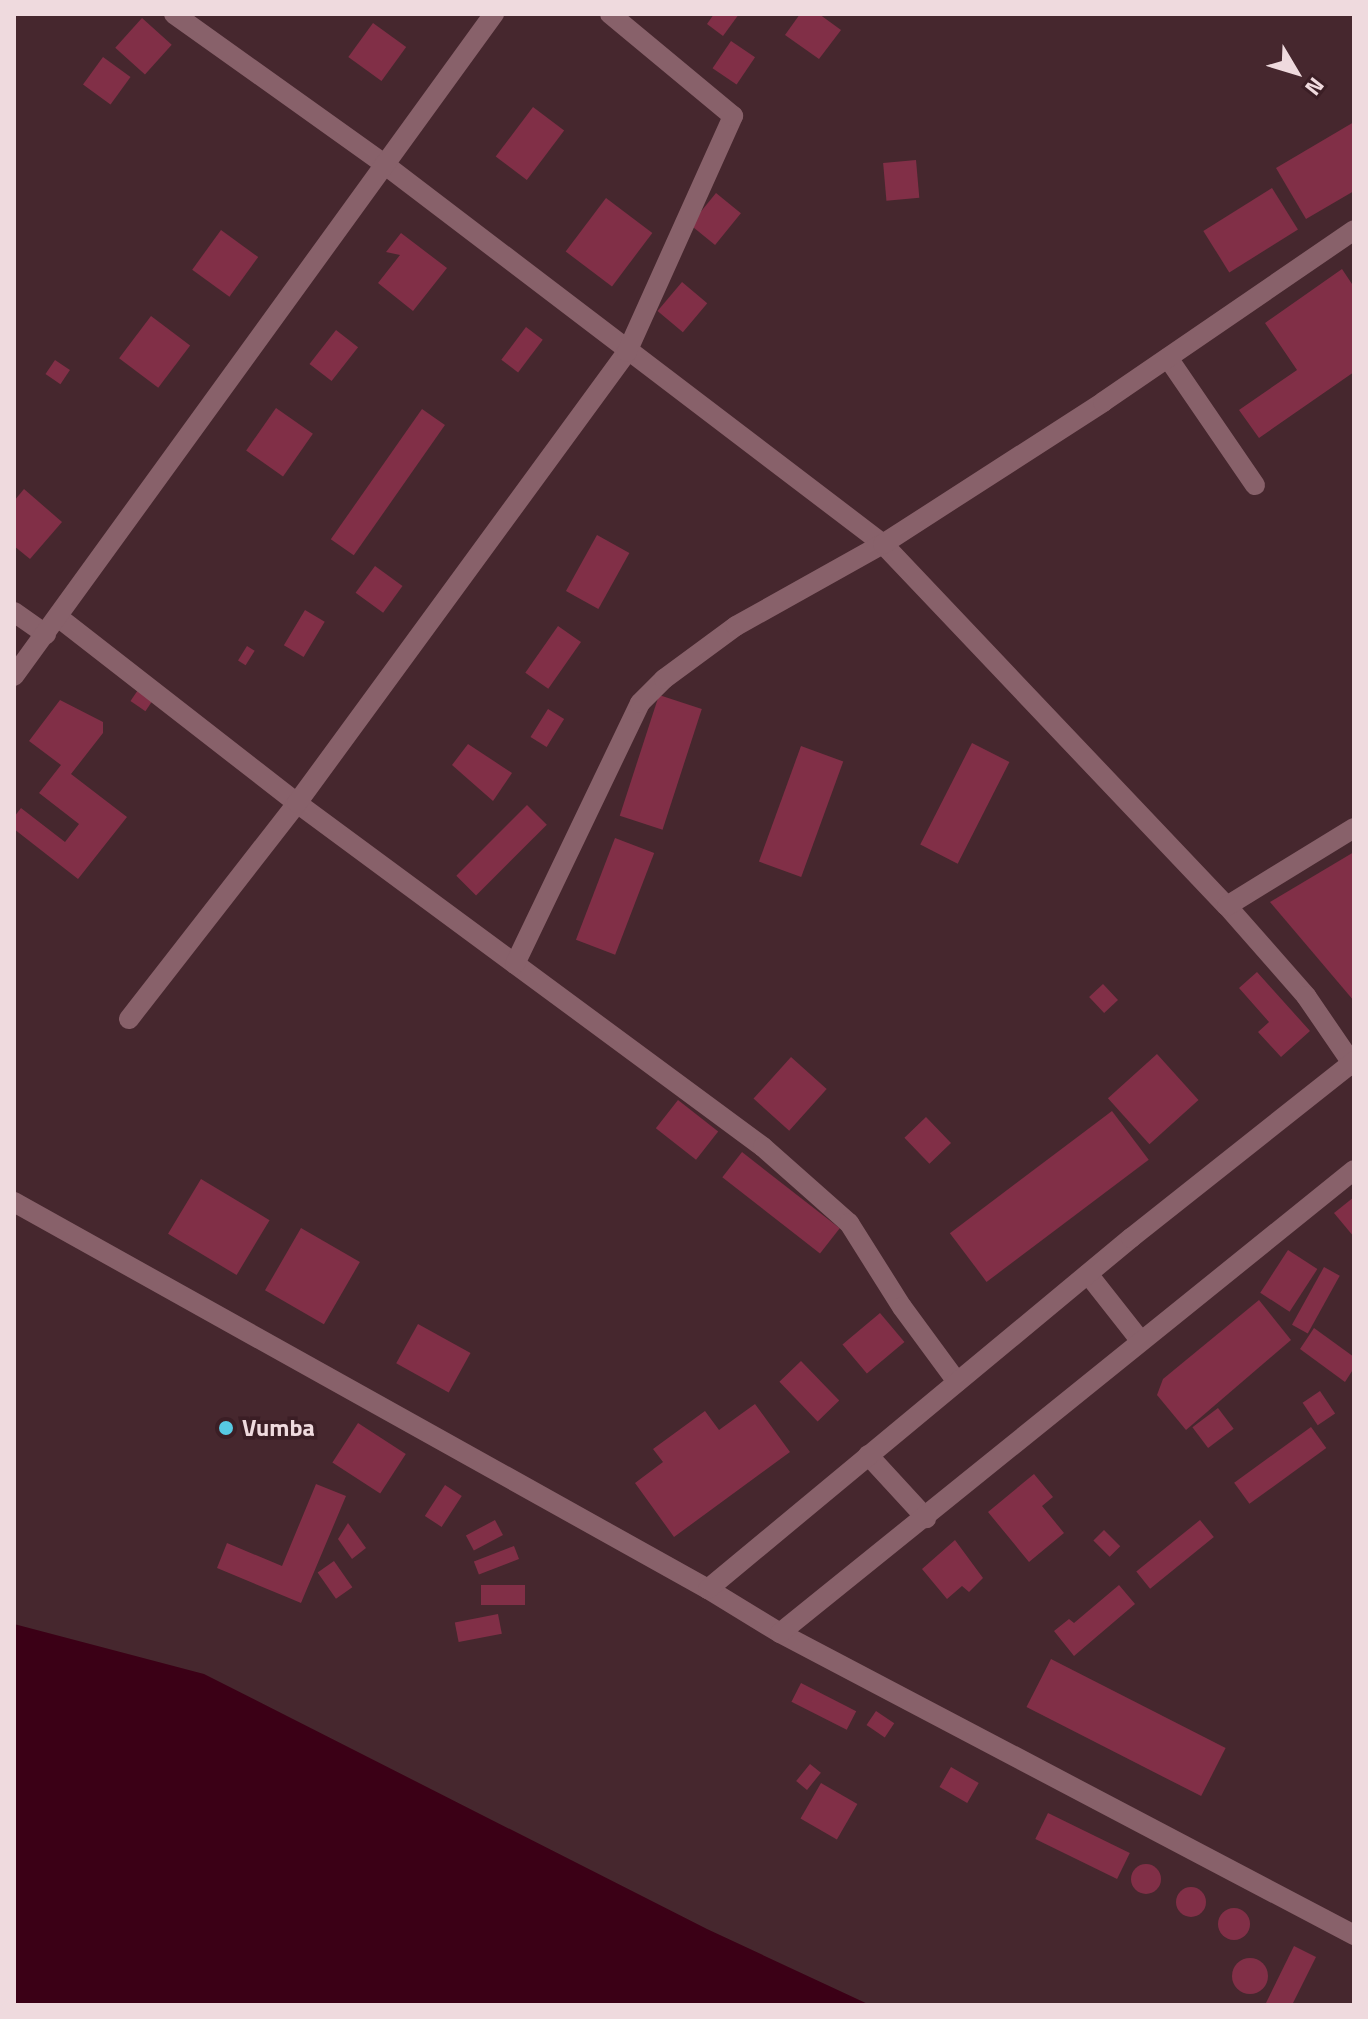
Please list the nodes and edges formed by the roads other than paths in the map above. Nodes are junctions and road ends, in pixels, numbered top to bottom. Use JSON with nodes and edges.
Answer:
{"nodes":[{"id":1,"x":174,"y":14,"type":"edge"},
{"id":2,"x":494,"y":14,"type":"edge"},
{"id":3,"x":610,"y":14,"type":"edge"},
{"id":4,"x":384,"y":164,"type":"junction"},
{"id":5,"x":1354,"y":230,"type":"edge"},
{"id":6,"x":627,"y":352,"type":"junction"},
{"id":7,"x":1168,"y":358,"type":"junction"},
{"id":8,"x":1255,"y":485,"type":"dead end"},
{"id":9,"x":883,"y":544,"type":"junction"},
{"id":10,"x":14,"y":612,"type":"edge"},
{"id":11,"x":58,"y":617,"type":"junction"},
{"id":12,"x":46,"y":634,"type":"junction"},
{"id":13,"x":14,"y":676,"type":"edge"},
{"id":14,"x":297,"y":803,"type":"junction"},
{"id":15,"x":1354,"y":828,"type":"edge"},
{"id":16,"x":1227,"y":906,"type":"junction"},
{"id":17,"x":515,"y":964,"type":"junction"},
{"id":18,"x":129,"y":1019,"type":"dead end"},
{"id":19,"x":1353,"y":1063,"type":"edge"},
{"id":20,"x":1354,"y":1170,"type":"edge"},
{"id":21,"x":14,"y":1202,"type":"edge"},
{"id":22,"x":1088,"y":1274,"type":"junction"},
{"id":23,"x":1140,"y":1340,"type":"junction"},
{"id":24,"x":957,"y":1382,"type":"junction"},
{"id":25,"x":868,"y":1455,"type":"junction"},
{"id":26,"x":926,"y":1518,"type":"junction"},
{"id":27,"x":708,"y":1589,"type":"junction"},
{"id":28,"x":780,"y":1633,"type":"junction"},
{"id":29,"x":1354,"y":1935,"type":"edge"}],
"edges":[{"from":1,"to":4,"type":"street"},
{"from":2,"to":4,"type":"street"},
{"from":3,"to":6,"type":"street"},
{"from":4,"to":6,"type":"street"},
{"from":4,"to":11,"type":"street"},
{"from":5,"to":7,"type":"street"},
{"from":6,"to":9,"type":"street"},
{"from":6,"to":14,"type":"street"},
{"from":7,"to":8,"type":"street"},
{"from":7,"to":9,"type":"street"},
{"from":9,"to":16,"type":"street"},
{"from":9,"to":17,"type":"street"},
{"from":10,"to":12,"type":"street"},
{"from":11,"to":12,"type":"street"},
{"from":11,"to":14,"type":"street"},
{"from":12,"to":13,"type":"street"},
{"from":14,"to":17,"type":"street"},
{"from":14,"to":18,"type":"street"},
{"from":15,"to":16,"type":"street"},
{"from":16,"to":19,"type":"street"},
{"from":17,"to":24,"type":"street"},
{"from":19,"to":22,"type":"street"},
{"from":20,"to":23,"type":"street"},
{"from":21,"to":27,"type":"street"},
{"from":22,"to":23,"type":"street"},
{"from":22,"to":24,"type":"street"},
{"from":23,"to":26,"type":"street"},
{"from":24,"to":25,"type":"street"},
{"from":25,"to":26,"type":"street"},
{"from":25,"to":27,"type":"street"},
{"from":26,"to":28,"type":"street"},
{"from":27,"to":28,"type":"street"},
{"from":28,"to":29,"type":"street"}]}
